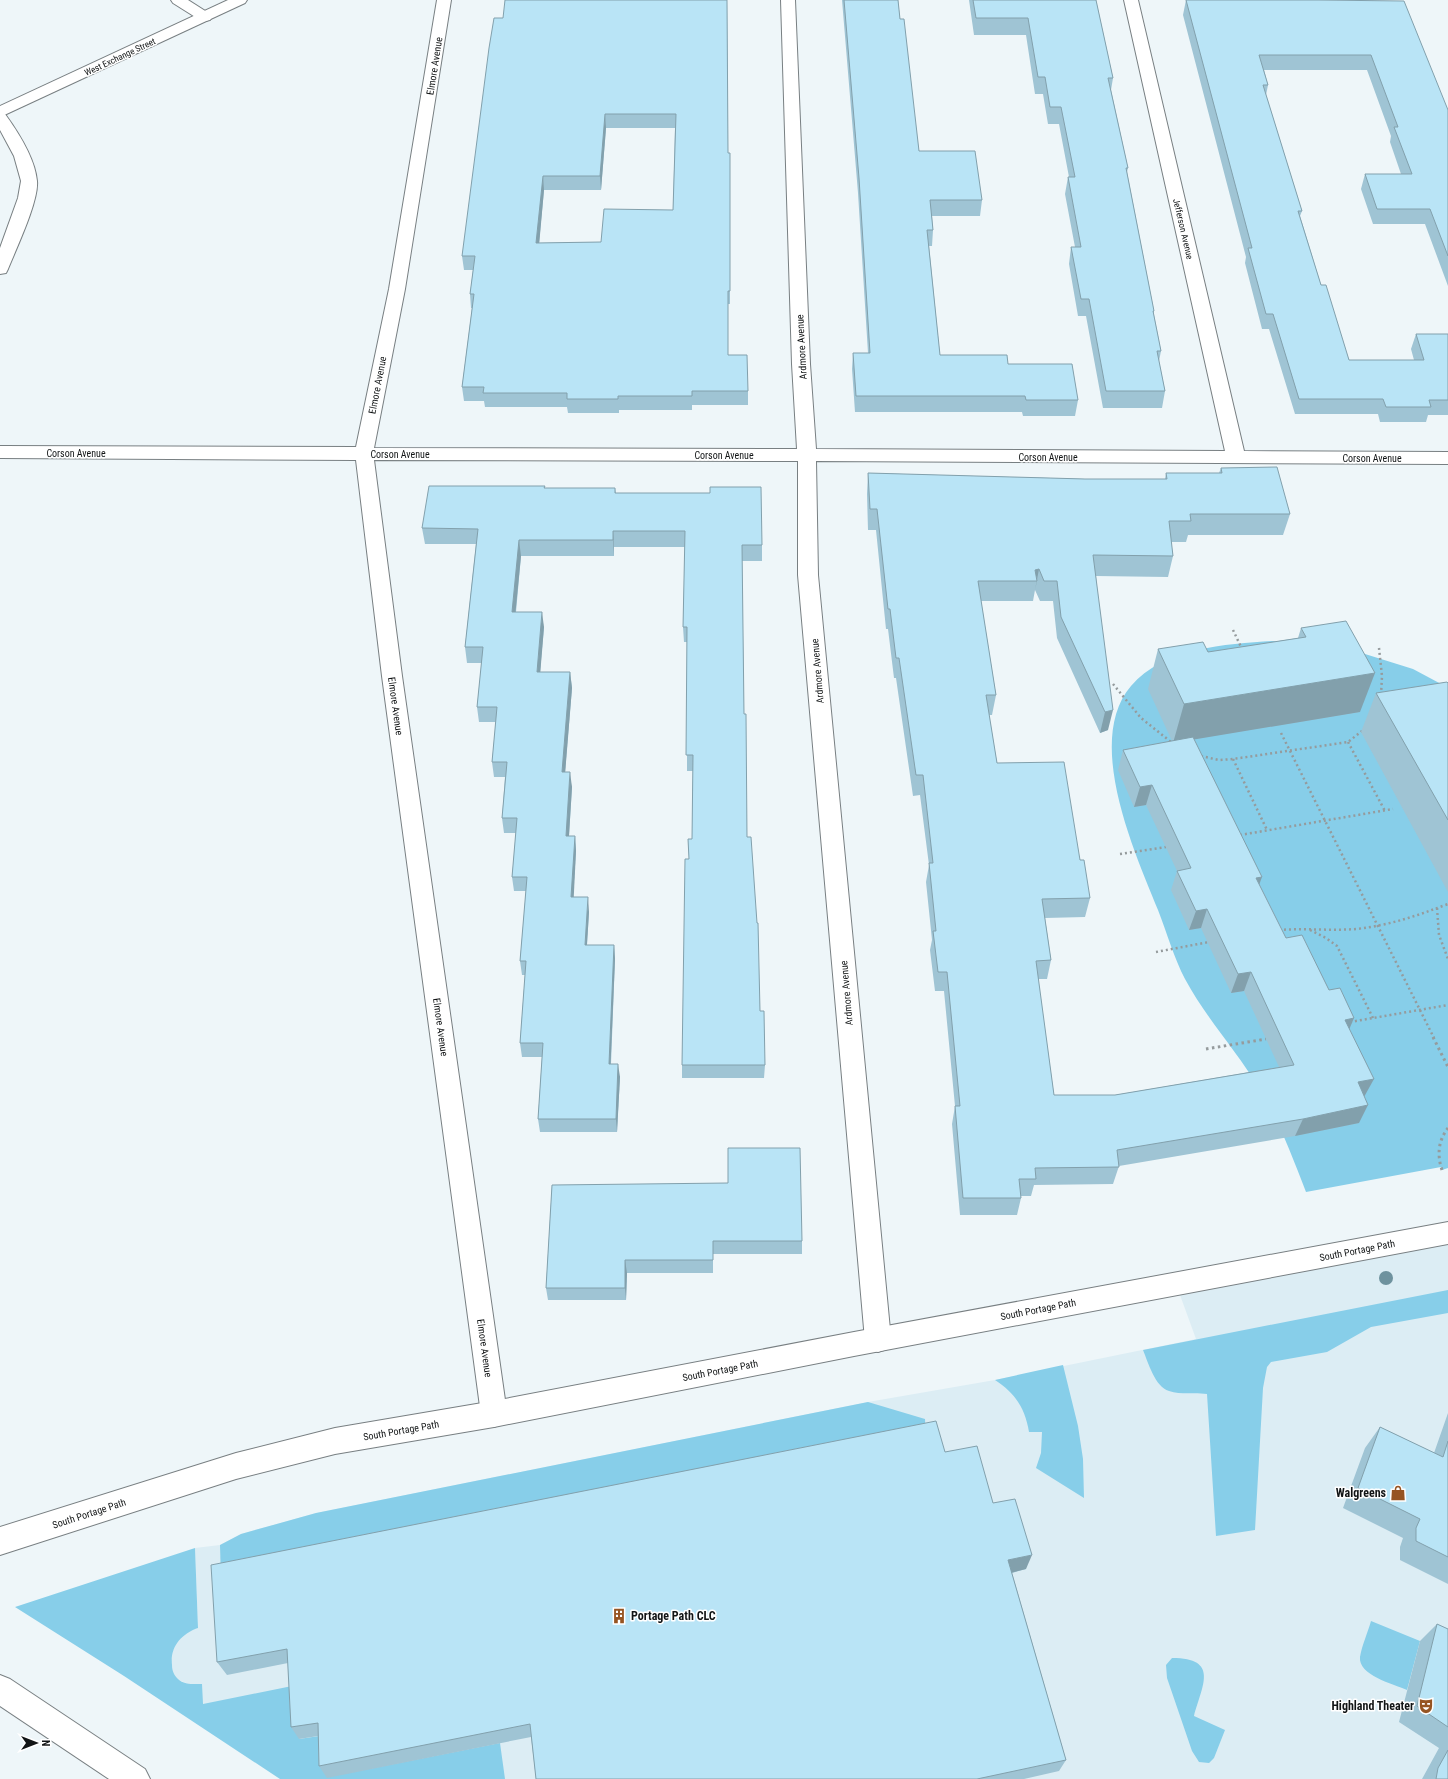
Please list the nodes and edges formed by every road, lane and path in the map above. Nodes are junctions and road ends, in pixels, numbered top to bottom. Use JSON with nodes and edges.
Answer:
{"nodes":[{"id":1,"x":178,"y":0,"type":"edge"},
{"id":2,"x":240,"y":0,"type":"edge"},
{"id":3,"x":444,"y":0,"type":"edge"},
{"id":4,"x":788,"y":0,"type":"edge"},
{"id":5,"x":1131,"y":0,"type":"edge"},
{"id":6,"x":204,"y":17,"type":"junction"},
{"id":7,"x":0,"y":112,"type":"edge"},
{"id":8,"x":0,"y":116,"type":"edge"},
{"id":9,"x":0,"y":269,"type":"edge"},
{"id":10,"x":0,"y":452,"type":"edge"},
{"id":11,"x":364,"y":454,"type":"junction"},
{"id":12,"x":807,"y":456,"type":"junction"},
{"id":13,"x":1236,"y":458,"type":"junction"},
{"id":14,"x":1448,"y":458,"type":"edge"},
{"id":15,"x":1233,"y":630,"type":"dead end"},
{"id":16,"x":1379,"y":648,"type":"dead end"},
{"id":17,"x":1242,"y":650,"type":"edge"},
{"id":18,"x":1113,"y":684,"type":"dead end"},
{"id":19,"x":1380,"y":702,"type":"edge"},
{"id":20,"x":1364,"y":729,"type":"dead end"},
{"id":21,"x":1281,"y":733,"type":"edge"},
{"id":22,"x":1348,"y":742,"type":"junction"},
{"id":23,"x":1176,"y":745,"type":"edge"},
{"id":24,"x":1290,"y":751,"type":"junction"},
{"id":25,"x":1198,"y":755,"type":"edge"},
{"id":26,"x":1233,"y":759,"type":"junction"},
{"id":27,"x":1393,"y":809,"type":"dead end"},
{"id":28,"x":1385,"y":811,"type":"junction"},
{"id":29,"x":1325,"y":821,"type":"junction"},
{"id":30,"x":1267,"y":830,"type":"junction"},
{"id":31,"x":1236,"y":836,"type":"edge"},
{"id":32,"x":1166,"y":847,"type":"dead end"},
{"id":33,"x":1120,"y":854,"type":"dead end"},
{"id":34,"x":1448,"y":904,"type":"edge"},
{"id":35,"x":1437,"y":908,"type":"junction"},
{"id":36,"x":1377,"y":926,"type":"junction"},
{"id":37,"x":1307,"y":928,"type":"junction"},
{"id":38,"x":1274,"y":930,"type":"edge"},
{"id":39,"x":1216,"y":940,"type":"edge"},
{"id":40,"x":1156,"y":952,"type":"dead end"},
{"id":41,"x":1448,"y":959,"type":"edge"},
{"id":42,"x":1448,"y":1005,"type":"edge"},
{"id":43,"x":1419,"y":1010,"type":"junction"},
{"id":44,"x":1373,"y":1018,"type":"junction"},
{"id":45,"x":1346,"y":1023,"type":"edge"},
{"id":46,"x":1266,"y":1039,"type":"dead end"},
{"id":47,"x":1206,"y":1049,"type":"dead end"},
{"id":48,"x":1448,"y":1067,"type":"edge"},
{"id":49,"x":1448,"y":1128,"type":"edge"},
{"id":50,"x":1442,"y":1170,"type":"dead end"},
{"id":51,"x":1448,"y":1233,"type":"edge"},
{"id":52,"x":878,"y":1340,"type":"junction"},
{"id":53,"x":494,"y":1414,"type":"junction"},
{"id":54,"x":0,"y":1541,"type":"edge"},
{"id":55,"x":0,"y":1689,"type":"edge"},
{"id":56,"x":134,"y":1779,"type":"edge"}],
"edges":[{"from":1,"to":6,"type":"street"},
{"from":2,"to":6,"type":"street","name":"West Exchange Street"},
{"from":3,"to":11,"type":"street","name":"Elmore Avenue"},
{"from":4,"to":12,"type":"street","name":"Ardmore Avenue"},
{"from":5,"to":13,"type":"street","name":"Jefferson Avenue"},
{"from":6,"to":7,"type":"street","name":"West Exchange Street"},
{"from":8,"to":9,"type":"street"},
{"from":10,"to":11,"type":"street","name":"Corson Avenue"},
{"from":11,"to":12,"type":"street","name":"Corson Avenue"},
{"from":11,"to":53,"type":"street","name":"Elmore Avenue"},
{"from":12,"to":13,"type":"street","name":"Corson Avenue"},
{"from":12,"to":52,"type":"street","name":"Ardmore Avenue"},
{"from":13,"to":14,"type":"street","name":"Corson Avenue"},
{"from":15,"to":17,"type":"path"},
{"from":16,"to":19,"type":"path"},
{"from":18,"to":23,"type":"path"},
{"from":20,"to":22,"type":"path"},
{"from":21,"to":24,"type":"path"},
{"from":22,"to":24,"type":"path"},
{"from":22,"to":28,"type":"path"},
{"from":24,"to":26,"type":"path"},
{"from":24,"to":29,"type":"path"},
{"from":25,"to":26,"type":"path"},
{"from":26,"to":30,"type":"path"},
{"from":27,"to":28,"type":"path"},
{"from":28,"to":29,"type":"path"},
{"from":29,"to":30,"type":"path"},
{"from":29,"to":36,"type":"path"},
{"from":30,"to":31,"type":"path"},
{"from":32,"to":33,"type":"path"},
{"from":34,"to":35,"type":"path"},
{"from":35,"to":36,"type":"path"},
{"from":35,"to":41,"type":"path"},
{"from":36,"to":37,"type":"path"},
{"from":36,"to":43,"type":"path"},
{"from":37,"to":38,"type":"path"},
{"from":37,"to":44,"type":"path"},
{"from":39,"to":40,"type":"path"},
{"from":42,"to":43,"type":"path"},
{"from":43,"to":44,"type":"path"},
{"from":43,"to":48,"type":"path"},
{"from":44,"to":45,"type":"path"},
{"from":46,"to":47,"type":"path"},
{"from":49,"to":50,"type":"path"},
{"from":51,"to":52,"type":"street","name":"South Portage Path"},
{"from":52,"to":53,"type":"street","name":"South Portage Path"},
{"from":53,"to":54,"type":"street","name":"South Portage Path"},
{"from":55,"to":56,"type":"street"}]}
